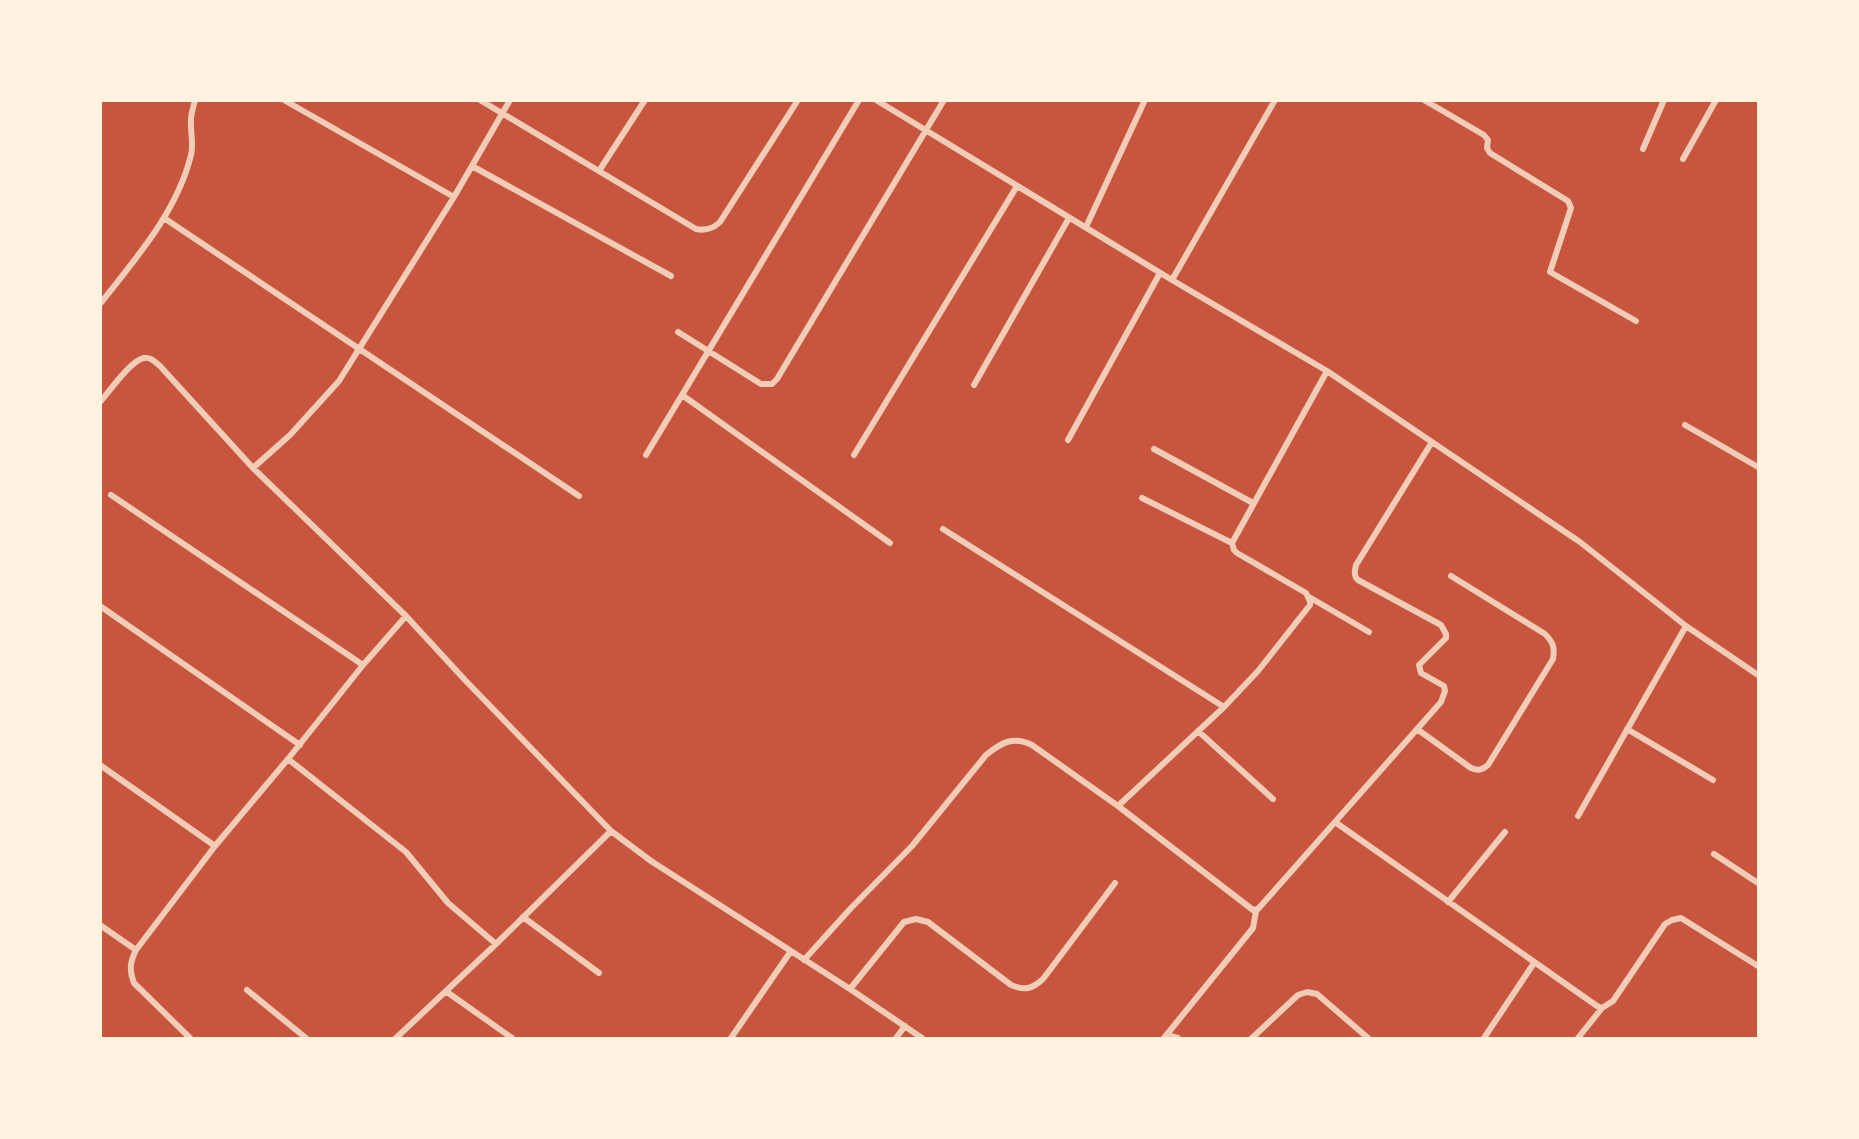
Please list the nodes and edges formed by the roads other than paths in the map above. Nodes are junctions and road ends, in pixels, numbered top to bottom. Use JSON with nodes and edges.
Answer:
{"nodes":[{"id":1,"x":195,"y":100,"type":"edge"},
{"id":2,"x":284,"y":100,"type":"edge"},
{"id":3,"x":480,"y":100,"type":"edge"},
{"id":4,"x":510,"y":100,"type":"edge"},
{"id":5,"x":645,"y":100,"type":"edge"},
{"id":6,"x":798,"y":100,"type":"edge"},
{"id":7,"x":859,"y":100,"type":"edge"},
{"id":8,"x":876,"y":100,"type":"edge"},
{"id":9,"x":945,"y":100,"type":"edge"},
{"id":10,"x":1145,"y":100,"type":"edge"},
{"id":11,"x":1275,"y":100,"type":"edge"},
{"id":12,"x":1424,"y":100,"type":"edge"},
{"id":13,"x":1664,"y":100,"type":"edge"},
{"id":14,"x":1716,"y":100,"type":"edge"},
{"id":15,"x":502,"y":114,"type":"junction"},
{"id":16,"x":926,"y":131,"type":"junction"},
{"id":17,"x":1643,"y":149,"type":"dead end"},
{"id":18,"x":1683,"y":159,"type":"dead end"},
{"id":19,"x":472,"y":166,"type":"junction"},
{"id":20,"x":599,"y":171,"type":"junction"},
{"id":21,"x":1017,"y":186,"type":"junction"},
{"id":22,"x":454,"y":197,"type":"junction"},
{"id":23,"x":164,"y":218,"type":"junction"},
{"id":24,"x":1069,"y":218,"type":"junction"},
{"id":25,"x":1086,"y":227,"type":"junction"},
{"id":26,"x":1160,"y":273,"type":"junction"},
{"id":27,"x":671,"y":276,"type":"dead end"},
{"id":28,"x":1172,"y":280,"type":"junction"},
{"id":29,"x":100,"y":304,"type":"edge"},
{"id":30,"x":1636,"y":321,"type":"dead end"},
{"id":31,"x":678,"y":332,"type":"dead end"},
{"id":32,"x":360,"y":348,"type":"junction"},
{"id":33,"x":709,"y":351,"type":"junction"},
{"id":34,"x":1327,"y":371,"type":"junction"},
{"id":35,"x":974,"y":385,"type":"dead end"},
{"id":36,"x":682,"y":395,"type":"junction"},
{"id":37,"x":100,"y":402,"type":"edge"},
{"id":38,"x":1685,"y":425,"type":"dead end"},
{"id":39,"x":1068,"y":440,"type":"dead end"},
{"id":40,"x":1432,"y":442,"type":"junction"},
{"id":41,"x":1154,"y":449,"type":"dead end"},
{"id":42,"x":646,"y":455,"type":"dead end"},
{"id":43,"x":854,"y":455,"type":"dead end"},
{"id":44,"x":1758,"y":467,"type":"edge"},
{"id":45,"x":253,"y":468,"type":"junction"},
{"id":46,"x":111,"y":495,"type":"dead end"},
{"id":47,"x":579,"y":496,"type":"dead end"},
{"id":48,"x":1142,"y":498,"type":"dead end"},
{"id":49,"x":1253,"y":503,"type":"junction"},
{"id":50,"x":943,"y":529,"type":"dead end"},
{"id":51,"x":890,"y":543,"type":"dead end"},
{"id":52,"x":1232,"y":543,"type":"junction"},
{"id":53,"x":1451,"y":576,"type":"dead end"},
{"id":54,"x":1308,"y":597,"type":"junction"},
{"id":55,"x":100,"y":606,"type":"edge"},
{"id":56,"x":406,"y":616,"type":"junction"},
{"id":57,"x":1686,"y":626,"type":"junction"},
{"id":58,"x":1369,"y":632,"type":"dead end"},
{"id":59,"x":363,"y":665,"type":"junction"},
{"id":60,"x":1758,"y":673,"type":"edge"},
{"id":61,"x":1224,"y":707,"type":"junction"},
{"id":62,"x":1417,"y":729,"type":"junction"},
{"id":63,"x":1627,"y":729,"type":"junction"},
{"id":64,"x":1198,"y":731,"type":"junction"},
{"id":65,"x":300,"y":745,"type":"junction"},
{"id":66,"x":288,"y":759,"type":"junction"},
{"id":67,"x":100,"y":765,"type":"edge"},
{"id":68,"x":1713,"y":780,"type":"dead end"},
{"id":69,"x":1273,"y":799,"type":"dead end"},
{"id":70,"x":1118,"y":806,"type":"junction"},
{"id":71,"x":1578,"y":816,"type":"dead end"},
{"id":72,"x":1335,"y":822,"type":"junction"},
{"id":73,"x":611,"y":831,"type":"junction"},
{"id":74,"x":1505,"y":832,"type":"dead end"},
{"id":75,"x":215,"y":846,"type":"junction"},
{"id":76,"x":1714,"y":854,"type":"dead end"},
{"id":77,"x":1114,"y":883,"type":"dead end"},
{"id":78,"x":1758,"y":884,"type":"edge"},
{"id":79,"x":1448,"y":902,"type":"junction"},
{"id":80,"x":1256,"y":910,"type":"junction"},
{"id":81,"x":524,"y":917,"type":"junction"},
{"id":82,"x":100,"y":925,"type":"edge"},
{"id":83,"x":496,"y":944,"type":"junction"},
{"id":84,"x":136,"y":950,"type":"junction"},
{"id":85,"x":791,"y":951,"type":"junction"},
{"id":86,"x":804,"y":960,"type":"junction"},
{"id":87,"x":1534,"y":963,"type":"junction"},
{"id":88,"x":1758,"y":966,"type":"edge"},
{"id":89,"x":599,"y":973,"type":"dead end"},
{"id":90,"x":850,"y":989,"type":"junction"},
{"id":91,"x":248,"y":990,"type":"dead end"},
{"id":92,"x":447,"y":992,"type":"junction"},
{"id":93,"x":1602,"y":1008,"type":"junction"},
{"id":94,"x":905,"y":1026,"type":"junction"},
{"id":95,"x":190,"y":1038,"type":"edge"},
{"id":96,"x":306,"y":1038,"type":"edge"},
{"id":97,"x":396,"y":1038,"type":"edge"},
{"id":98,"x":512,"y":1038,"type":"edge"},
{"id":99,"x":731,"y":1038,"type":"edge"},
{"id":100,"x":896,"y":1038,"type":"edge"},
{"id":101,"x":921,"y":1038,"type":"edge"},
{"id":102,"x":1164,"y":1038,"type":"edge"},
{"id":103,"x":1178,"y":1038,"type":"edge"},
{"id":104,"x":1252,"y":1038,"type":"edge"},
{"id":105,"x":1368,"y":1038,"type":"edge"},
{"id":106,"x":1484,"y":1038,"type":"edge"},
{"id":107,"x":1578,"y":1038,"type":"edge"}],
"edges":[{"from":1,"to":23,"type":"street"},
{"from":2,"to":22,"type":"street"},
{"from":3,"to":15,"type":"street"},
{"from":4,"to":15,"type":"street"},
{"from":5,"to":20,"type":"street"},
{"from":6,"to":20,"type":"street"},
{"from":7,"to":33,"type":"street"},
{"from":8,"to":16,"type":"street"},
{"from":9,"to":16,"type":"street"},
{"from":10,"to":25,"type":"street"},
{"from":11,"to":28,"type":"street"},
{"from":12,"to":30,"type":"street"},
{"from":13,"to":17,"type":"street"},
{"from":14,"to":18,"type":"street"},
{"from":15,"to":19,"type":"street"},
{"from":15,"to":20,"type":"street"},
{"from":16,"to":21,"type":"street"},
{"from":16,"to":33,"type":"street"},
{"from":19,"to":22,"type":"street"},
{"from":19,"to":27,"type":"street"},
{"from":21,"to":24,"type":"street"},
{"from":21,"to":43,"type":"street"},
{"from":22,"to":32,"type":"street"},
{"from":23,"to":29,"type":"street"},
{"from":23,"to":32,"type":"street"},
{"from":24,"to":25,"type":"street"},
{"from":24,"to":35,"type":"street"},
{"from":25,"to":26,"type":"street"},
{"from":26,"to":28,"type":"street"},
{"from":26,"to":39,"type":"street"},
{"from":28,"to":34,"type":"street"},
{"from":31,"to":33,"type":"street"},
{"from":32,"to":45,"type":"street"},
{"from":32,"to":47,"type":"street"},
{"from":33,"to":36,"type":"street"},
{"from":34,"to":40,"type":"street"},
{"from":34,"to":49,"type":"street"},
{"from":36,"to":42,"type":"street"},
{"from":36,"to":51,"type":"street"},
{"from":37,"to":45,"type":"street"},
{"from":38,"to":44,"type":"street"},
{"from":40,"to":57,"type":"street"},
{"from":40,"to":62,"type":"street"},
{"from":41,"to":49,"type":"street"},
{"from":45,"to":56,"type":"street"},
{"from":46,"to":59,"type":"street"},
{"from":48,"to":52,"type":"street"},
{"from":49,"to":52,"type":"street"},
{"from":50,"to":61,"type":"street"},
{"from":52,"to":54,"type":"street"},
{"from":53,"to":62,"type":"street"},
{"from":54,"to":58,"type":"street"},
{"from":54,"to":61,"type":"street"},
{"from":55,"to":65,"type":"street"},
{"from":56,"to":59,"type":"street"},
{"from":56,"to":73,"type":"street"},
{"from":57,"to":60,"type":"street"},
{"from":57,"to":63,"type":"street"},
{"from":59,"to":65,"type":"street"},
{"from":61,"to":64,"type":"street"},
{"from":62,"to":72,"type":"street"},
{"from":63,"to":68,"type":"street"},
{"from":63,"to":71,"type":"street"},
{"from":64,"to":69,"type":"street"},
{"from":64,"to":70,"type":"street"},
{"from":65,"to":66,"type":"street"},
{"from":66,"to":75,"type":"street"},
{"from":66,"to":83,"type":"street"},
{"from":67,"to":75,"type":"street"},
{"from":70,"to":80,"type":"street"},
{"from":70,"to":86,"type":"street"},
{"from":72,"to":79,"type":"street"},
{"from":72,"to":80,"type":"street"},
{"from":73,"to":81,"type":"street"},
{"from":73,"to":85,"type":"street"},
{"from":74,"to":79,"type":"street"},
{"from":75,"to":84,"type":"street"},
{"from":76,"to":78,"type":"street"},
{"from":77,"to":90,"type":"street"},
{"from":79,"to":87,"type":"street"},
{"from":80,"to":102,"type":"street"},
{"from":81,"to":83,"type":"street"},
{"from":81,"to":89,"type":"street"},
{"from":82,"to":84,"type":"street"},
{"from":83,"to":92,"type":"street"},
{"from":84,"to":95,"type":"street"},
{"from":85,"to":86,"type":"street"},
{"from":85,"to":99,"type":"street"},
{"from":86,"to":90,"type":"street"},
{"from":87,"to":93,"type":"street"},
{"from":87,"to":106,"type":"street"},
{"from":88,"to":93,"type":"street"},
{"from":90,"to":94,"type":"street"},
{"from":91,"to":96,"type":"street"},
{"from":92,"to":97,"type":"street"},
{"from":92,"to":98,"type":"street"},
{"from":93,"to":107,"type":"street"},
{"from":94,"to":100,"type":"street"},
{"from":94,"to":101,"type":"street"},
{"from":102,"to":103,"type":"street"},
{"from":104,"to":105,"type":"street"}]}
